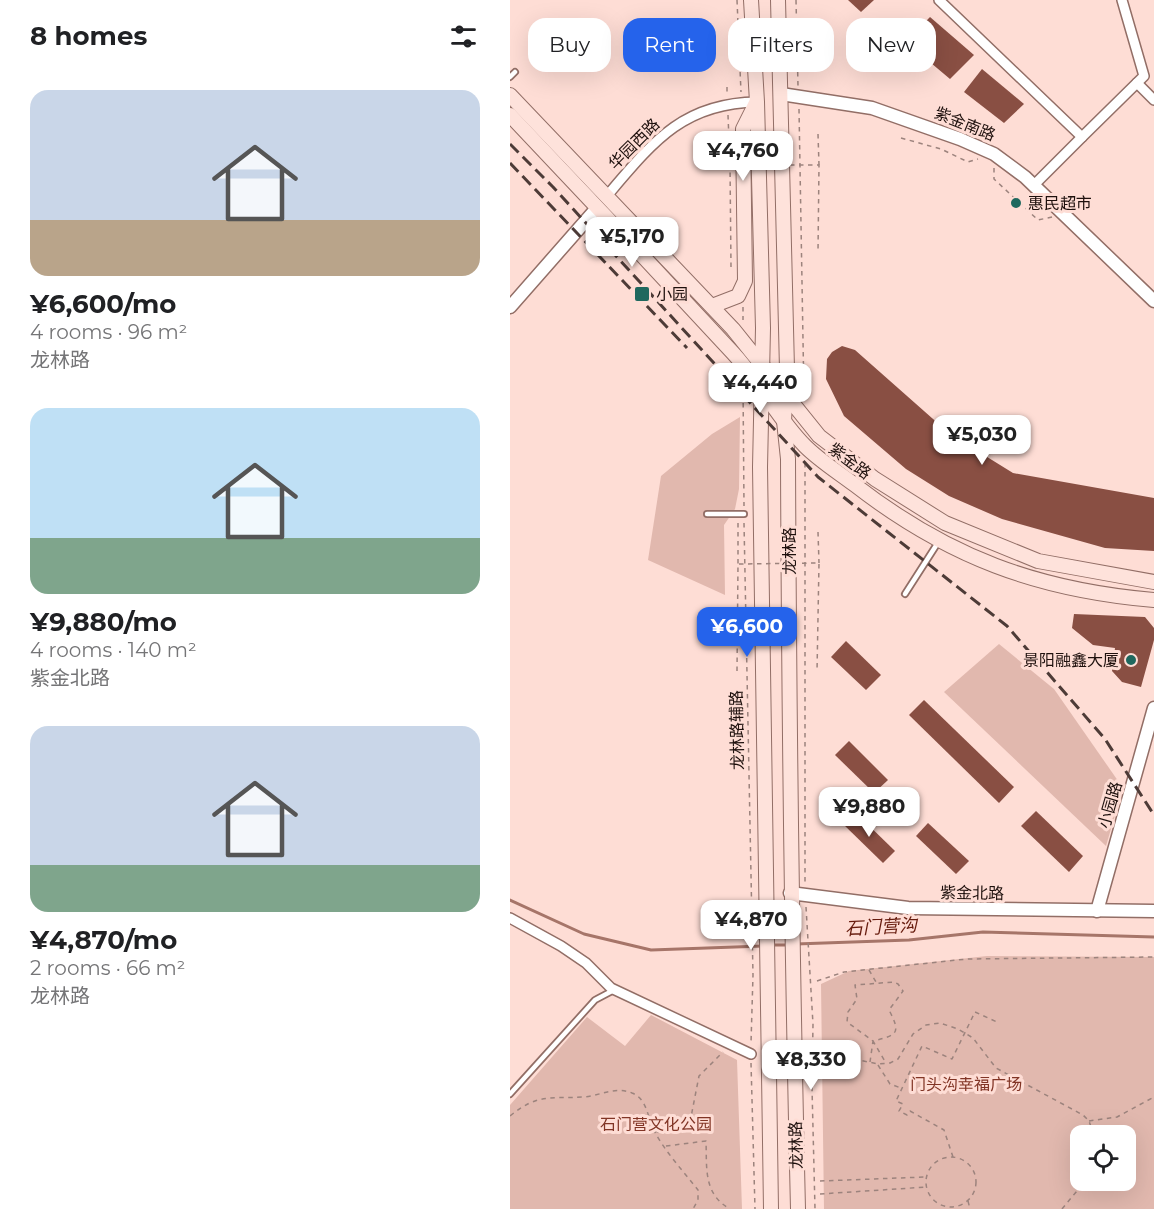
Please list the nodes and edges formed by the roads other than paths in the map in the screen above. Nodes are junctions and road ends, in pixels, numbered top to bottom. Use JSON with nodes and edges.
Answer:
{"nodes":[{"id":1,"x":751,"y":0,"type":"edge"},
{"id":2,"x":778,"y":0,"type":"edge"},
{"id":3,"x":939,"y":0,"type":"edge"},
{"id":4,"x":1122,"y":0,"type":"edge"},
{"id":5,"x":515,"y":72,"type":"dead end"},
{"id":6,"x":510,"y":77,"type":"edge"},
{"id":7,"x":1137,"y":83,"type":"junction"},
{"id":8,"x":781,"y":94,"type":"junction"},
{"id":9,"x":510,"y":95,"type":"edge"},
{"id":10,"x":1154,"y":100,"type":"edge"},
{"id":11,"x":757,"y":102,"type":"junction"},
{"id":12,"x":510,"y":115,"type":"edge"},
{"id":13,"x":1082,"y":137,"type":"junction"},
{"id":14,"x":1034,"y":185,"type":"junction"},
{"id":15,"x":606,"y":197,"type":"junction"},
{"id":16,"x":597,"y":208,"type":"junction"},
{"id":17,"x":1154,"y":301,"type":"edge"},
{"id":18,"x":712,"y":306,"type":"junction"},
{"id":19,"x":510,"y":307,"type":"edge"},
{"id":20,"x":763,"y":363,"type":"junction"},
{"id":21,"x":762,"y":389,"type":"junction"},
{"id":22,"x":787,"y":393,"type":"junction"},
{"id":23,"x":784,"y":421,"type":"junction"},
{"id":24,"x":706,"y":514,"type":"dead end"},
{"id":25,"x":744,"y":514,"type":"road end"},
{"id":26,"x":939,"y":541,"type":"junction"},
{"id":27,"x":1154,"y":582,"type":"edge"},
{"id":28,"x":905,"y":594,"type":"dead end"},
{"id":29,"x":1154,"y":600,"type":"edge"},
{"id":30,"x":1154,"y":708,"type":"edge"},
{"id":31,"x":790,"y":893,"type":"junction"},
{"id":32,"x":1097,"y":911,"type":"junction"},
{"id":33,"x":1154,"y":911,"type":"edge"},
{"id":34,"x":510,"y":918,"type":"edge"},
{"id":35,"x":615,"y":990,"type":"junction"},
{"id":36,"x":751,"y":1054,"type":"road end"},
{"id":37,"x":510,"y":1094,"type":"edge"},
{"id":38,"x":771,"y":1209,"type":"edge"},
{"id":39,"x":798,"y":1209,"type":"edge"}],
"edges":[{"from":1,"to":11,"type":"main road","name":"龙林路"},
{"from":2,"to":8,"type":"main road","name":"龙林路"},
{"from":3,"to":13,"type":"street"},
{"from":4,"to":7,"type":"street"},
{"from":5,"to":6,"type":"lane"},
{"from":7,"to":10,"type":"street"},
{"from":7,"to":13,"type":"street"},
{"from":8,"to":14,"type":"street","name":"紫金南路"},
{"from":8,"to":22,"type":"main road","name":"龙林路"},
{"from":9,"to":15,"type":"main road","name":"紫金路"},
{"from":11,"to":15,"type":"street","name":"华园西路"},
{"from":11,"to":18,"type":"main road"},
{"from":11,"to":20,"type":"main road","name":"龙林路"},
{"from":12,"to":16,"type":"main road","name":"紫金路"},
{"from":13,"to":14,"type":"street"},
{"from":14,"to":17,"type":"street","name":"紫金南路"},
{"from":15,"to":18,"type":"main road","name":"紫金路"},
{"from":16,"to":19,"type":"street"},
{"from":16,"to":21,"type":"main road","name":"紫金路"},
{"from":18,"to":20,"type":"main road","name":"紫金路"},
{"from":20,"to":21,"type":"main road","name":"龙林路"},
{"from":20,"to":22,"type":"main road","name":"紫金路"},
{"from":21,"to":23,"type":"main road","name":"紫金路"},
{"from":21,"to":38,"type":"main road","name":"龙林路"},
{"from":22,"to":23,"type":"main road","name":"龙林路"},
{"from":22,"to":27,"type":"main road","name":"紫金路"},
{"from":23,"to":26,"type":"main road","name":"紫金路"},
{"from":23,"to":31,"type":"main road","name":"龙林路"},
{"from":24,"to":25,"type":"lane"},
{"from":26,"to":28,"type":"lane"},
{"from":26,"to":29,"type":"main road","name":"紫金路"},
{"from":30,"to":32,"type":"street","name":"小园路"},
{"from":31,"to":32,"type":"street","name":"紫金北路"},
{"from":31,"to":39,"type":"main road","name":"龙林路"},
{"from":32,"to":33,"type":"street","name":"紫金北路"},
{"from":34,"to":35,"type":"street"},
{"from":35,"to":36,"type":"street"},
{"from":35,"to":37,"type":"lane"}]}
